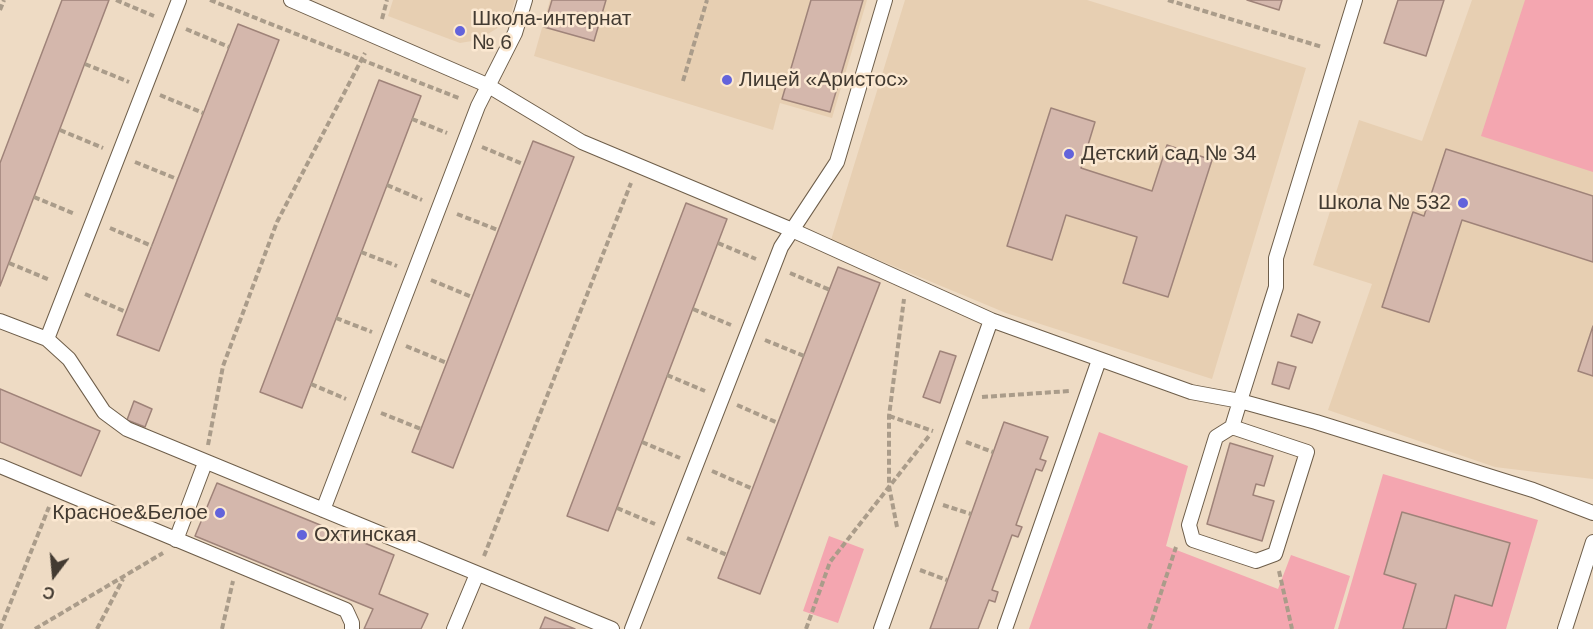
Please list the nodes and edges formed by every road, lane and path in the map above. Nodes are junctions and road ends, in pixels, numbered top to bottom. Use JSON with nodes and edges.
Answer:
{"nodes":[{"id":1,"x":4,"y":0,"type":"edge"},
{"id":2,"x":179,"y":0,"type":"edge"},
{"id":3,"x":210,"y":0,"type":"edge"},
{"id":4,"x":291,"y":0,"type":"edge"},
{"id":5,"x":525,"y":0,"type":"edge"},
{"id":6,"x":707,"y":0,"type":"edge"},
{"id":7,"x":885,"y":0,"type":"edge"},
{"id":8,"x":1168,"y":0,"type":"edge"},
{"id":9,"x":1355,"y":0,"type":"edge"},
{"id":10,"x":1174,"y":1,"type":"edge"},
{"id":11,"x":0,"y":10,"type":"edge"},
{"id":12,"x":375,"y":36,"type":"junction"},
{"id":13,"x":1339,"y":53,"type":"junction"},
{"id":14,"x":361,"y":59,"type":"junction"},
{"id":15,"x":683,"y":81,"type":"dead end"},
{"id":16,"x":487,"y":86,"type":"junction"},
{"id":17,"x":478,"y":106,"type":"junction"},
{"id":18,"x":638,"y":165,"type":"junction"},
{"id":19,"x":792,"y":230,"type":"junction"},
{"id":20,"x":907,"y":282,"type":"junction"},
{"id":21,"x":991,"y":320,"type":"junction"},
{"id":22,"x":0,"y":321,"type":"edge"},
{"id":23,"x":47,"y":339,"type":"junction"},
{"id":24,"x":1099,"y":360,"type":"junction"},
{"id":25,"x":1240,"y":400,"type":"junction"},
{"id":26,"x":889,"y":416,"type":"junction"},
{"id":27,"x":1232,"y":428,"type":"junction"},
{"id":28,"x":950,"y":436,"type":"junction"},
{"id":29,"x":993,"y":452,"type":"dead end"},
{"id":30,"x":205,"y":463,"type":"junction"},
{"id":31,"x":0,"y":466,"type":"edge"},
{"id":32,"x":56,"y":490,"type":"junction"},
{"id":33,"x":927,"y":500,"type":"junction"},
{"id":34,"x":323,"y":510,"type":"junction"},
{"id":35,"x":1593,"y":513,"type":"edge"},
{"id":36,"x":971,"y":514,"type":"dead end"},
{"id":37,"x":1189,"y":525,"type":"junction"},
{"id":38,"x":898,"y":531,"type":"dead end"},
{"id":39,"x":176,"y":540,"type":"junction"},
{"id":40,"x":1593,"y":542,"type":"edge"},
{"id":41,"x":1275,"y":554,"type":"junction"},
{"id":42,"x":904,"y":565,"type":"junction"},
{"id":43,"x":237,"y":566,"type":"junction"},
{"id":44,"x":477,"y":574,"type":"junction"},
{"id":45,"x":124,"y":577,"type":"junction"},
{"id":46,"x":948,"y":580,"type":"dead end"},
{"id":47,"x":0,"y":629,"type":"edge"},
{"id":48,"x":34,"y":629,"type":"edge"},
{"id":49,"x":97,"y":629,"type":"edge"},
{"id":50,"x":222,"y":629,"type":"edge"},
{"id":51,"x":352,"y":629,"type":"edge"},
{"id":52,"x":454,"y":629,"type":"edge"},
{"id":53,"x":612,"y":629,"type":"edge"},
{"id":54,"x":632,"y":629,"type":"edge"},
{"id":55,"x":881,"y":629,"type":"edge"},
{"id":56,"x":1005,"y":629,"type":"edge"},
{"id":57,"x":1149,"y":629,"type":"edge"},
{"id":58,"x":1292,"y":629,"type":"edge"},
{"id":59,"x":1565,"y":629,"type":"edge"}],
"edges":[{"from":1,"to":11,"type":"path"},
{"from":2,"to":23,"type":"lane"},
{"from":3,"to":14,"type":"path"},
{"from":4,"to":12,"type":"lane"},
{"from":5,"to":16,"type":"lane"},
{"from":6,"to":15,"type":"path"},
{"from":7,"to":19,"type":"lane"},
{"from":8,"to":10,"type":"path"},
{"from":9,"to":13,"type":"lane"},
{"from":10,"to":13,"type":"path"},
{"from":12,"to":14,"type":"path"},
{"from":12,"to":16,"type":"lane"},
{"from":13,"to":25,"type":"lane"},
{"from":14,"to":17,"type":"path"},
{"from":14,"to":30,"type":"path"},
{"from":16,"to":17,"type":"lane"},
{"from":16,"to":18,"type":"lane"},
{"from":17,"to":34,"type":"lane"},
{"from":18,"to":19,"type":"lane"},
{"from":18,"to":44,"type":"path"},
{"from":19,"to":20,"type":"lane"},
{"from":19,"to":54,"type":"lane"},
{"from":20,"to":21,"type":"lane"},
{"from":20,"to":26,"type":"path"},
{"from":21,"to":24,"type":"lane"},
{"from":21,"to":28,"type":"lane"},
{"from":22,"to":23,"type":"lane"},
{"from":23,"to":30,"type":"lane"},
{"from":24,"to":25,"type":"lane"},
{"from":24,"to":56,"type":"lane"},
{"from":25,"to":27,"type":"lane"},
{"from":25,"to":35,"type":"lane"},
{"from":26,"to":28,"type":"path"},
{"from":26,"to":38,"type":"path"},
{"from":27,"to":37,"type":"lane"},
{"from":27,"to":41,"type":"lane"},
{"from":28,"to":29,"type":"path"},
{"from":28,"to":33,"type":"lane"},
{"from":30,"to":34,"type":"lane"},
{"from":30,"to":39,"type":"lane"},
{"from":31,"to":32,"type":"lane"},
{"from":32,"to":39,"type":"lane"},
{"from":32,"to":47,"type":"path"},
{"from":33,"to":36,"type":"path"},
{"from":33,"to":42,"type":"lane"},
{"from":34,"to":44,"type":"lane"},
{"from":37,"to":41,"type":"lane"},
{"from":37,"to":57,"type":"path"},
{"from":39,"to":43,"type":"lane"},
{"from":39,"to":45,"type":"path"},
{"from":40,"to":59,"type":"lane"},
{"from":41,"to":58,"type":"path"},
{"from":42,"to":46,"type":"path"},
{"from":42,"to":55,"type":"lane"},
{"from":43,"to":50,"type":"path"},
{"from":43,"to":51,"type":"lane"},
{"from":44,"to":52,"type":"lane"},
{"from":44,"to":53,"type":"lane"},
{"from":45,"to":48,"type":"path"},
{"from":45,"to":49,"type":"path"}]}
